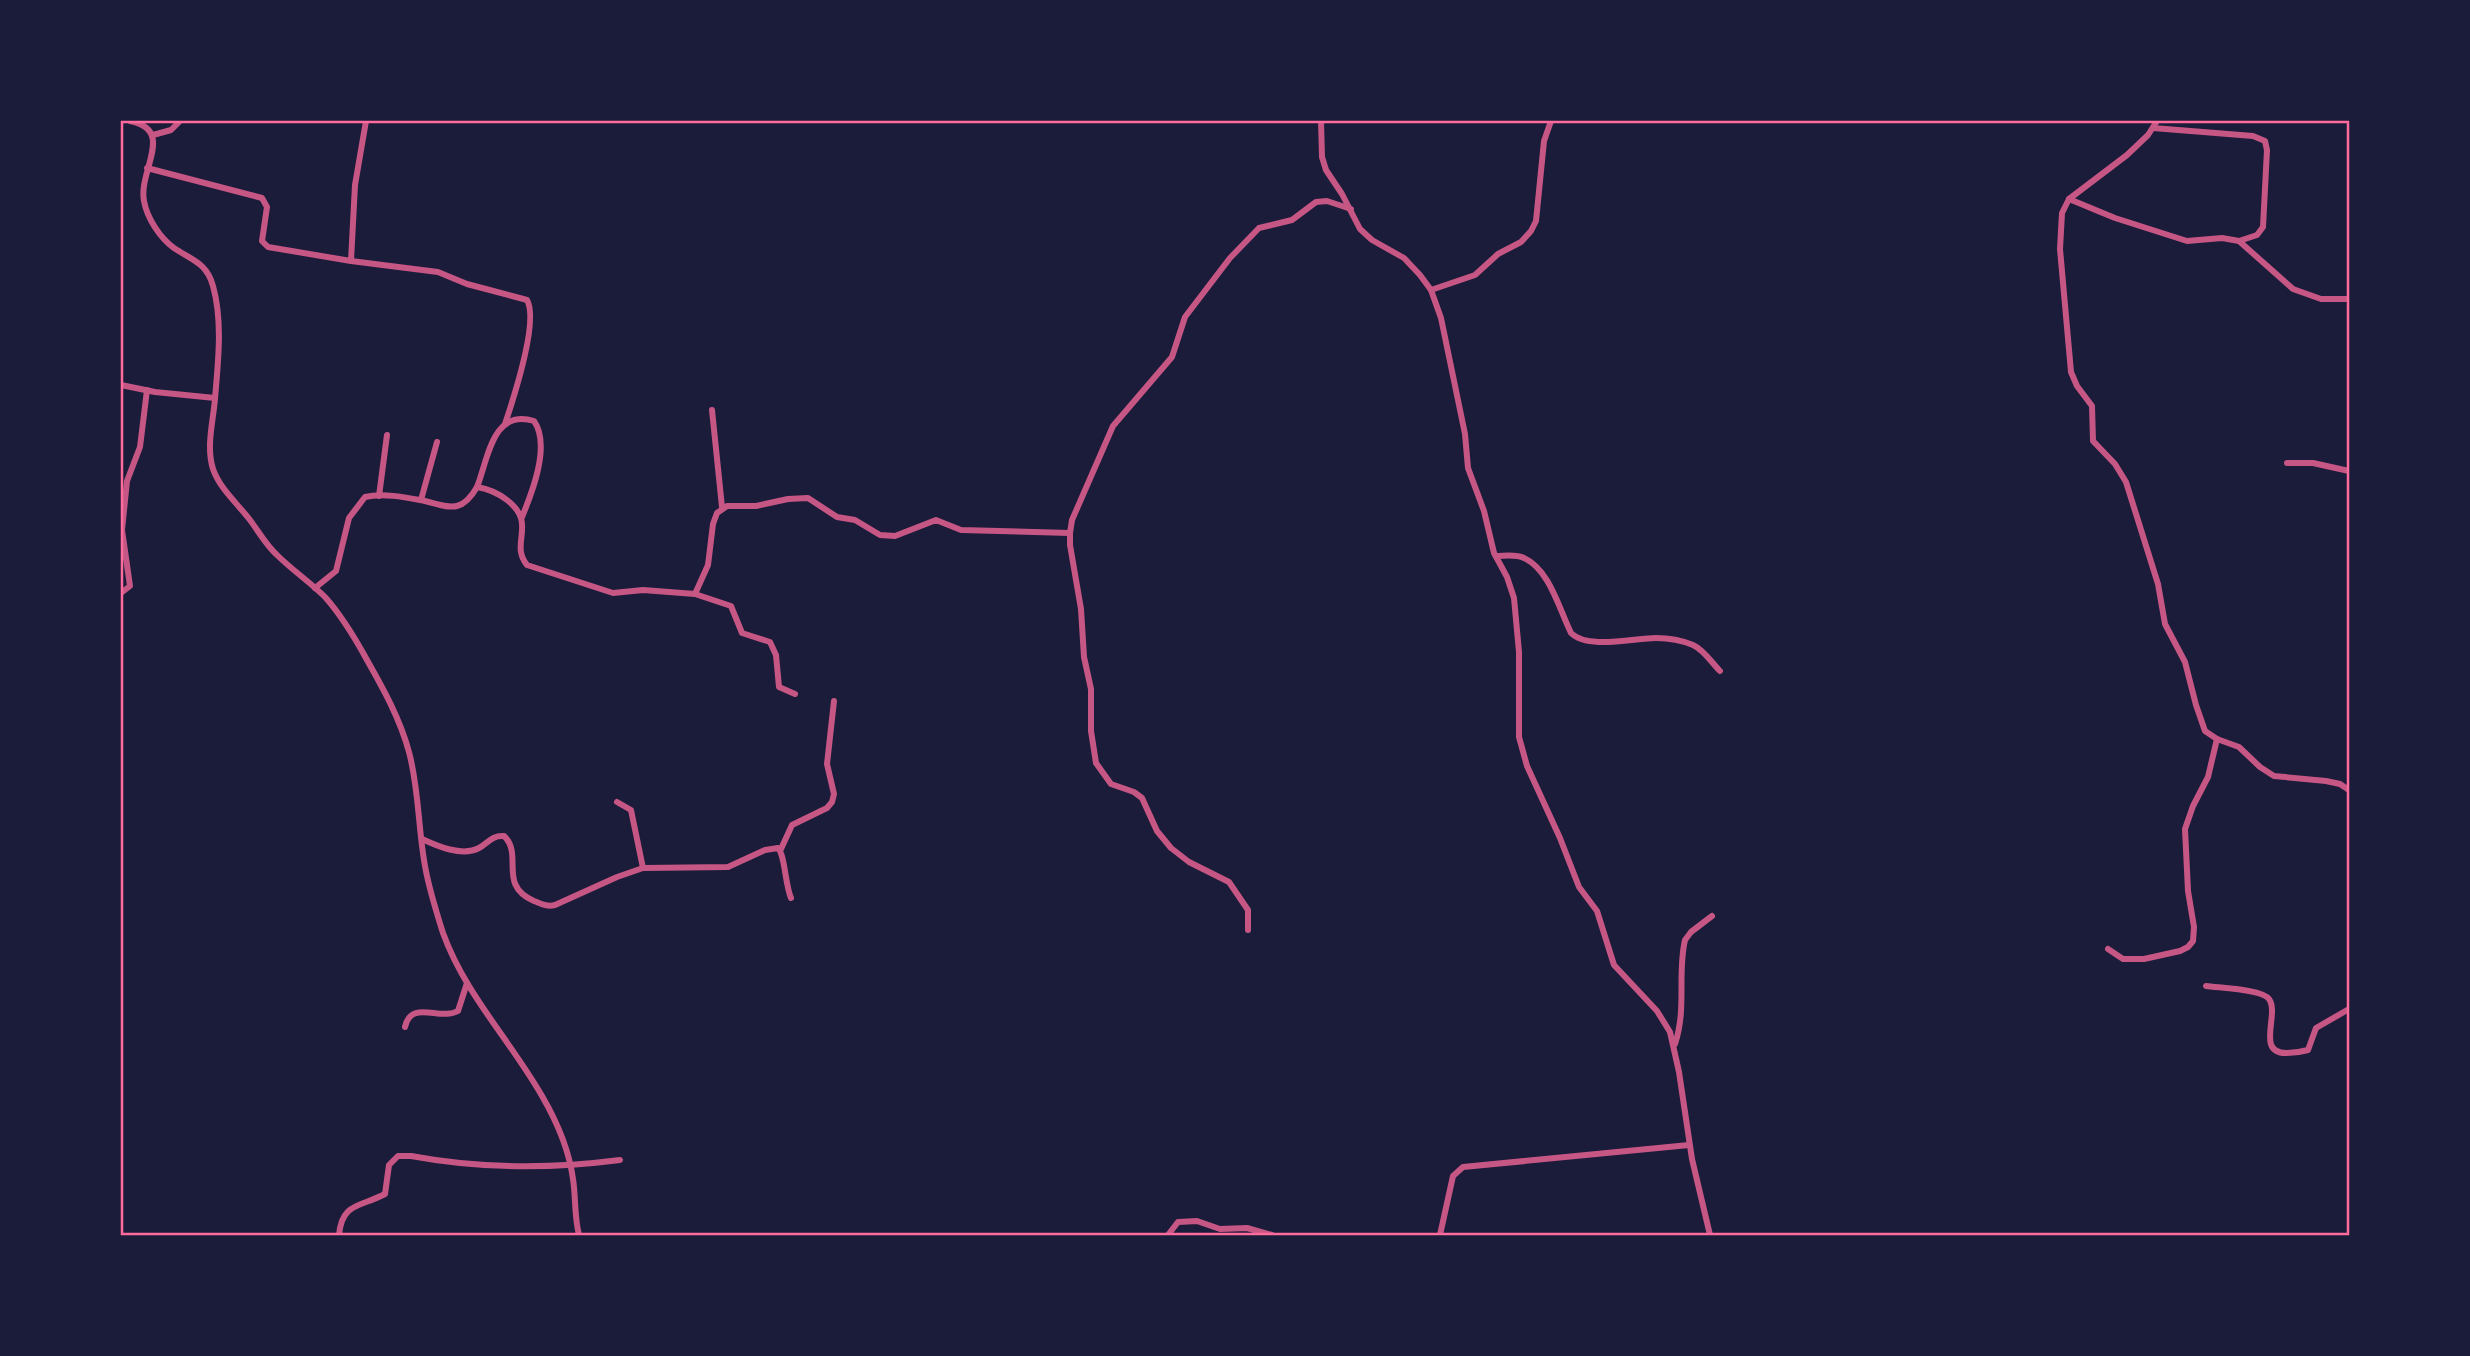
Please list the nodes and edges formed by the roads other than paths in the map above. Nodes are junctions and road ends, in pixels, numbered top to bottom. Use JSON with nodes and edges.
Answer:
{"nodes":[{"id":1,"x":130,"y":121,"type":"edge"},
{"id":2,"x":180,"y":121,"type":"edge"},
{"id":3,"x":366,"y":121,"type":"edge"},
{"id":4,"x":1321,"y":121,"type":"edge"},
{"id":5,"x":1551,"y":121,"type":"edge"},
{"id":6,"x":2155,"y":124,"type":"edge"},
{"id":7,"x":153,"y":135,"type":"junction"},
{"id":8,"x":147,"y":168,"type":"junction"},
{"id":9,"x":2070,"y":199,"type":"junction"},
{"id":10,"x":1351,"y":209,"type":"junction"},
{"id":11,"x":2239,"y":241,"type":"junction"},
{"id":12,"x":351,"y":261,"type":"junction"},
{"id":13,"x":1431,"y":290,"type":"junction"},
{"id":14,"x":2349,"y":299,"type":"edge"},
{"id":15,"x":121,"y":385,"type":"edge"},
{"id":16,"x":147,"y":390,"type":"junction"},
{"id":17,"x":215,"y":398,"type":"junction"},
{"id":18,"x":712,"y":410,"type":"dead end"},
{"id":19,"x":505,"y":424,"type":"junction"},
{"id":20,"x":387,"y":435,"type":"dead end"},
{"id":21,"x":437,"y":442,"type":"dead end"},
{"id":22,"x":2287,"y":463,"type":"dead end"},
{"id":23,"x":2349,"y":471,"type":"edge"},
{"id":24,"x":477,"y":487,"type":"junction"},
{"id":25,"x":379,"y":496,"type":"junction"},
{"id":26,"x":421,"y":500,"type":"junction"},
{"id":27,"x":722,"y":507,"type":"junction"},
{"id":28,"x":522,"y":517,"type":"junction"},
{"id":29,"x":1070,"y":533,"type":"junction"},
{"id":30,"x":1496,"y":556,"type":"junction"},
{"id":31,"x":317,"y":587,"type":"junction"},
{"id":32,"x":121,"y":593,"type":"edge"},
{"id":33,"x":695,"y":594,"type":"junction"},
{"id":34,"x":1720,"y":671,"type":"dead end"},
{"id":35,"x":795,"y":694,"type":"dead end"},
{"id":36,"x":834,"y":701,"type":"dead end"},
{"id":37,"x":2217,"y":739,"type":"junction"},
{"id":38,"x":2349,"y":790,"type":"edge"},
{"id":39,"x":617,"y":802,"type":"dead end"},
{"id":40,"x":422,"y":839,"type":"junction"},
{"id":41,"x":781,"y":849,"type":"junction"},
{"id":42,"x":643,"y":868,"type":"junction"},
{"id":43,"x":791,"y":898,"type":"dead end"},
{"id":44,"x":1712,"y":916,"type":"dead end"},
{"id":45,"x":1248,"y":930,"type":"dead end"},
{"id":46,"x":2108,"y":949,"type":"dead end"},
{"id":47,"x":467,"y":983,"type":"junction"},
{"id":48,"x":2206,"y":986,"type":"dead end"},
{"id":49,"x":2349,"y":1009,"type":"edge"},
{"id":50,"x":405,"y":1027,"type":"dead end"},
{"id":51,"x":1675,"y":1046,"type":"junction"},
{"id":52,"x":1689,"y":1145,"type":"junction"},
{"id":53,"x":620,"y":1160,"type":"dead end"},
{"id":54,"x":570,"y":1167,"type":"junction"},
{"id":55,"x":339,"y":1235,"type":"edge"},
{"id":56,"x":579,"y":1235,"type":"edge"},
{"id":57,"x":1168,"y":1235,"type":"edge"},
{"id":58,"x":1272,"y":1235,"type":"edge"},
{"id":59,"x":1440,"y":1235,"type":"edge"},
{"id":60,"x":1710,"y":1235,"type":"edge"}],
"edges":[{"from":1,"to":7,"type":"street"},
{"from":2,"to":7,"type":"street"},
{"from":3,"to":12,"type":"street"},
{"from":4,"to":10,"type":"street"},
{"from":5,"to":13,"type":"street"},
{"from":6,"to":9,"type":"street"},
{"from":6,"to":11,"type":"street"},
{"from":7,"to":8,"type":"street"},
{"from":8,"to":12,"type":"street"},
{"from":8,"to":17,"type":"street"},
{"from":9,"to":11,"type":"street"},
{"from":9,"to":37,"type":"street"},
{"from":10,"to":13,"type":"street"},
{"from":10,"to":29,"type":"street"},
{"from":11,"to":14,"type":"street"},
{"from":12,"to":19,"type":"street"},
{"from":13,"to":30,"type":"street"},
{"from":15,"to":16,"type":"street"},
{"from":16,"to":17,"type":"street"},
{"from":16,"to":32,"type":"street"},
{"from":17,"to":31,"type":"street"},
{"from":18,"to":27,"type":"street"},
{"from":19,"to":24,"type":"street"},
{"from":19,"to":28,"type":"street"},
{"from":20,"to":25,"type":"street"},
{"from":21,"to":26,"type":"street"},
{"from":22,"to":23,"type":"street"},
{"from":24,"to":26,"type":"street"},
{"from":24,"to":28,"type":"street"},
{"from":25,"to":26,"type":"street"},
{"from":25,"to":31,"type":"street"},
{"from":27,"to":29,"type":"street"},
{"from":27,"to":33,"type":"street"},
{"from":28,"to":33,"type":"street"},
{"from":29,"to":45,"type":"street"},
{"from":30,"to":34,"type":"street"},
{"from":30,"to":51,"type":"street"},
{"from":31,"to":40,"type":"street"},
{"from":33,"to":35,"type":"street"},
{"from":36,"to":41,"type":"street"},
{"from":37,"to":38,"type":"street"},
{"from":37,"to":46,"type":"street"},
{"from":39,"to":42,"type":"street"},
{"from":40,"to":42,"type":"street"},
{"from":40,"to":47,"type":"street"},
{"from":41,"to":42,"type":"street"},
{"from":41,"to":43,"type":"street"},
{"from":44,"to":51,"type":"street"},
{"from":47,"to":50,"type":"street"},
{"from":47,"to":54,"type":"street"},
{"from":48,"to":49,"type":"street"},
{"from":51,"to":52,"type":"street"},
{"from":52,"to":59,"type":"street"},
{"from":52,"to":60,"type":"street"},
{"from":53,"to":54,"type":"street"},
{"from":54,"to":55,"type":"street"},
{"from":54,"to":56,"type":"street"},
{"from":57,"to":58,"type":"street"}]}
